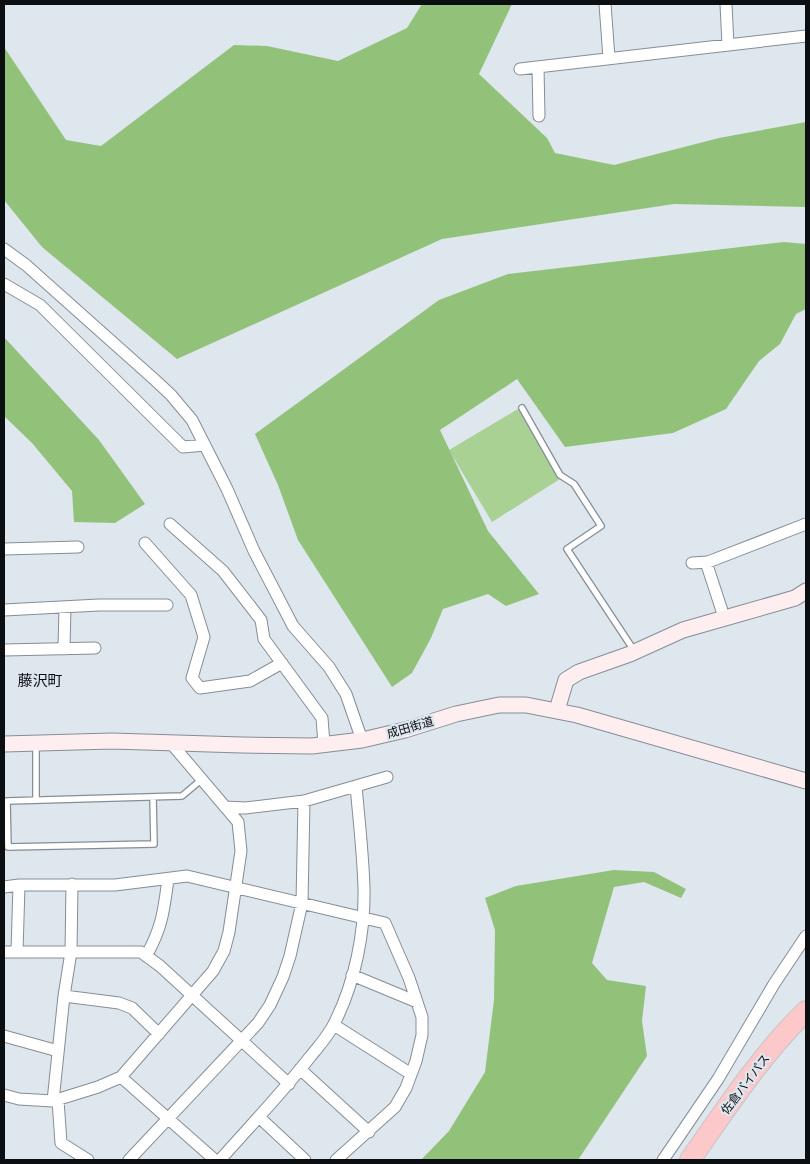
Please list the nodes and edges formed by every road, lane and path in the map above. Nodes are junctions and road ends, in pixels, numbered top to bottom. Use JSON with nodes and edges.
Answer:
{"nodes":[{"id":1,"x":604,"y":4,"type":"edge"},
{"id":2,"x":726,"y":4,"type":"edge"},
{"id":3,"x":806,"y":36,"type":"edge"},
{"id":4,"x":728,"y":45,"type":"junction"},
{"id":5,"x":609,"y":58,"type":"junction"},
{"id":6,"x":538,"y":67,"type":"junction"},
{"id":7,"x":520,"y":69,"type":"dead end"},
{"id":8,"x":539,"y":116,"type":"dead end"},
{"id":9,"x":4,"y":249,"type":"edge"},
{"id":10,"x":4,"y":284,"type":"edge"},
{"id":11,"x":522,"y":408,"type":"dead end"},
{"id":12,"x":205,"y":445,"type":"junction"},
{"id":13,"x":170,"y":524,"type":"dead end"},
{"id":14,"x":806,"y":524,"type":"edge"},
{"id":15,"x":145,"y":543,"type":"dead end"},
{"id":16,"x":78,"y":547,"type":"dead end"},
{"id":17,"x":4,"y":549,"type":"edge"},
{"id":18,"x":706,"y":562,"type":"junction"},
{"id":19,"x":692,"y":563,"type":"dead end"},
{"id":20,"x":806,"y":591,"type":"edge"},
{"id":21,"x":167,"y":605,"type":"dead end"},
{"id":22,"x":65,"y":607,"type":"junction"},
{"id":23,"x":4,"y":610,"type":"edge"},
{"id":24,"x":724,"y":618,"type":"junction"},
{"id":25,"x":95,"y":648,"type":"dead end"},
{"id":26,"x":64,"y":649,"type":"junction"},
{"id":27,"x":4,"y":650,"type":"edge"},
{"id":28,"x":635,"y":652,"type":"junction"},
{"id":29,"x":282,"y":663,"type":"junction"},
{"id":30,"x":557,"y":710,"type":"junction"},
{"id":31,"x":362,"y":740,"type":"junction"},
{"id":32,"x":36,"y":742,"type":"junction"},
{"id":33,"x":170,"y":742,"type":"junction"},
{"id":34,"x":4,"y":744,"type":"edge"},
{"id":35,"x":324,"y":744,"type":"junction"},
{"id":36,"x":387,"y":777,"type":"dead end"},
{"id":37,"x":201,"y":780,"type":"junction"},
{"id":38,"x":806,"y":781,"type":"edge"},
{"id":39,"x":356,"y":786,"type":"junction"},
{"id":40,"x":153,"y":797,"type":"junction"},
{"id":41,"x":36,"y":800,"type":"junction"},
{"id":42,"x":304,"y":801,"type":"junction"},
{"id":43,"x":225,"y":808,"type":"junction"},
{"id":44,"x":168,"y":879,"type":"junction"},
{"id":45,"x":72,"y":884,"type":"junction"},
{"id":46,"x":19,"y":885,"type":"junction"},
{"id":47,"x":4,"y":887,"type":"edge"},
{"id":48,"x":236,"y":888,"type":"junction"},
{"id":49,"x":302,"y":903,"type":"junction"},
{"id":50,"x":363,"y":918,"type":"junction"},
{"id":51,"x":806,"y":936,"type":"edge"},
{"id":52,"x":4,"y":952,"type":"edge"},
{"id":53,"x":17,"y":952,"type":"junction"},
{"id":54,"x":71,"y":952,"type":"junction"},
{"id":55,"x":146,"y":956,"type":"junction"},
{"id":56,"x":352,"y":975,"type":"junction"},
{"id":57,"x":192,"y":995,"type":"junction"},
{"id":58,"x":64,"y":996,"type":"junction"},
{"id":59,"x":417,"y":1002,"type":"junction"},
{"id":60,"x":806,"y":1011,"type":"edge"},
{"id":61,"x":334,"y":1025,"type":"junction"},
{"id":62,"x":159,"y":1034,"type":"junction"},
{"id":63,"x":4,"y":1036,"type":"edge"},
{"id":64,"x":242,"y":1041,"type":"junction"},
{"id":65,"x":58,"y":1051,"type":"junction"},
{"id":66,"x":300,"y":1069,"type":"junction"},
{"id":67,"x":411,"y":1074,"type":"junction"},
{"id":68,"x":121,"y":1077,"type":"junction"},
{"id":69,"x":289,"y":1084,"type":"junction"},
{"id":70,"x":4,"y":1095,"type":"edge"},
{"id":71,"x":56,"y":1100,"type":"junction"},
{"id":72,"x":259,"y":1117,"type":"junction"},
{"id":73,"x":168,"y":1119,"type":"junction"},
{"id":74,"x":369,"y":1132,"type":"junction"},
{"id":75,"x":88,"y":1160,"type":"edge"},
{"id":76,"x":129,"y":1160,"type":"edge"},
{"id":77,"x":215,"y":1160,"type":"edge"},
{"id":78,"x":220,"y":1160,"type":"edge"},
{"id":79,"x":305,"y":1160,"type":"edge"},
{"id":80,"x":336,"y":1160,"type":"edge"},
{"id":81,"x":663,"y":1160,"type":"edge"},
{"id":82,"x":690,"y":1160,"type":"edge"}],
"edges":[{"from":1,"to":5,"type":"street"},
{"from":2,"to":4,"type":"street"},
{"from":3,"to":4,"type":"street"},
{"from":4,"to":5,"type":"street"},
{"from":5,"to":6,"type":"street"},
{"from":6,"to":7,"type":"street"},
{"from":6,"to":8,"type":"street"},
{"from":9,"to":12,"type":"street"},
{"from":10,"to":12,"type":"street"},
{"from":11,"to":28,"type":"lane"},
{"from":12,"to":31,"type":"street"},
{"from":13,"to":29,"type":"street"},
{"from":14,"to":18,"type":"street"},
{"from":15,"to":29,"type":"street"},
{"from":16,"to":17,"type":"street"},
{"from":18,"to":19,"type":"street"},
{"from":18,"to":24,"type":"street"},
{"from":20,"to":24,"type":"street"},
{"from":21,"to":22,"type":"street"},
{"from":22,"to":23,"type":"street"},
{"from":22,"to":26,"type":"street"},
{"from":24,"to":28,"type":"street"},
{"from":25,"to":26,"type":"street"},
{"from":26,"to":27,"type":"street"},
{"from":28,"to":30,"type":"street"},
{"from":29,"to":35,"type":"street"},
{"from":30,"to":31,"type":"street","name":"成田街道"},
{"from":30,"to":38,"type":"street","name":"成田街道"},
{"from":31,"to":35,"type":"street","name":"成田街道"},
{"from":32,"to":33,"type":"street","name":"成田街道"},
{"from":32,"to":34,"type":"street","name":"成田街道"},
{"from":32,"to":41,"type":"lane"},
{"from":33,"to":35,"type":"street","name":"成田街道"},
{"from":33,"to":37,"type":"street"},
{"from":36,"to":39,"type":"street"},
{"from":37,"to":40,"type":"lane"},
{"from":37,"to":43,"type":"street"},
{"from":39,"to":42,"type":"street"},
{"from":39,"to":50,"type":"street"},
{"from":40,"to":41,"type":"lane"},
{"from":40,"to":41,"type":"lane"},
{"from":42,"to":43,"type":"street"},
{"from":42,"to":49,"type":"street"},
{"from":43,"to":48,"type":"street"},
{"from":44,"to":45,"type":"street"},
{"from":44,"to":48,"type":"street"},
{"from":44,"to":55,"type":"street"},
{"from":45,"to":46,"type":"street"},
{"from":45,"to":54,"type":"street"},
{"from":46,"to":47,"type":"street"},
{"from":46,"to":53,"type":"street"},
{"from":48,"to":49,"type":"street"},
{"from":48,"to":57,"type":"street"},
{"from":49,"to":50,"type":"street"},
{"from":49,"to":64,"type":"street"},
{"from":50,"to":56,"type":"street"},
{"from":50,"to":59,"type":"street"},
{"from":51,"to":81,"type":"street"},
{"from":52,"to":53,"type":"street"},
{"from":53,"to":54,"type":"street"},
{"from":54,"to":55,"type":"street"},
{"from":54,"to":58,"type":"street"},
{"from":55,"to":57,"type":"street"},
{"from":56,"to":59,"type":"street"},
{"from":56,"to":61,"type":"street"},
{"from":57,"to":62,"type":"street"},
{"from":57,"to":64,"type":"street"},
{"from":58,"to":62,"type":"street"},
{"from":58,"to":65,"type":"street"},
{"from":59,"to":67,"type":"street"},
{"from":60,"to":82,"type":"highway","name":"佐倉バイパス"},
{"from":61,"to":66,"type":"street"},
{"from":61,"to":67,"type":"street"},
{"from":62,"to":68,"type":"street"},
{"from":63,"to":65,"type":"street"},
{"from":64,"to":69,"type":"street"},
{"from":64,"to":73,"type":"street"},
{"from":65,"to":71,"type":"street"},
{"from":66,"to":69,"type":"street"},
{"from":66,"to":74,"type":"street"},
{"from":67,"to":74,"type":"street"},
{"from":68,"to":71,"type":"street"},
{"from":68,"to":73,"type":"street"},
{"from":69,"to":72,"type":"street"},
{"from":70,"to":71,"type":"street"},
{"from":71,"to":75,"type":"street"},
{"from":72,"to":78,"type":"street"},
{"from":72,"to":79,"type":"street"},
{"from":73,"to":76,"type":"street"},
{"from":73,"to":77,"type":"street"},
{"from":74,"to":80,"type":"street"}]}
